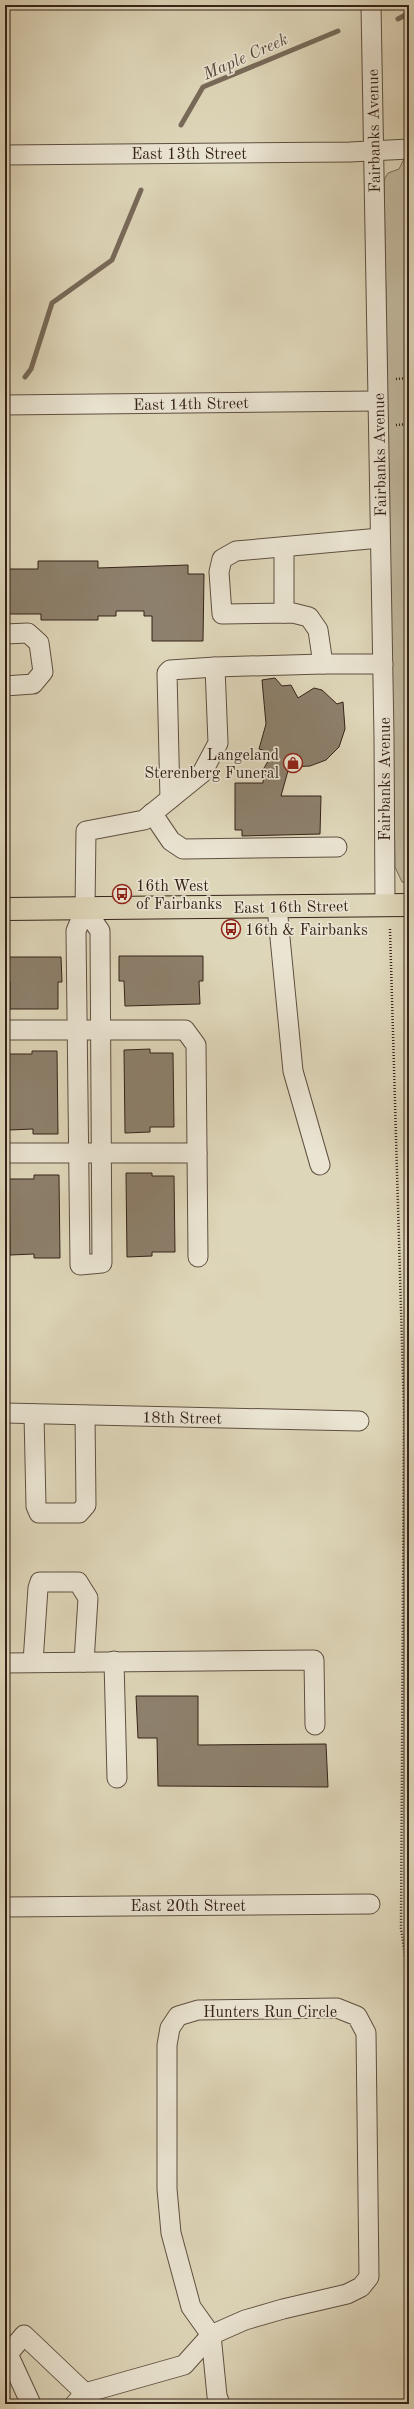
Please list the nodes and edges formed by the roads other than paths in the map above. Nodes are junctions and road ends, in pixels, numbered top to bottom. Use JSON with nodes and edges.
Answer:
{"nodes":[{"id":1,"x":371,"y":5,"type":"edge"},
{"id":2,"x":409,"y":149,"type":"edge"},
{"id":3,"x":373,"y":151,"type":"junction"},
{"id":4,"x":5,"y":155,"type":"edge"},
{"id":5,"x":377,"y":401,"type":"junction"},
{"id":6,"x":5,"y":405,"type":"edge"},
{"id":7,"x":380,"y":538,"type":"junction"},
{"id":8,"x":284,"y":547,"type":"junction"},
{"id":9,"x":284,"y":613,"type":"junction"},
{"id":10,"x":5,"y":634,"type":"edge"},
{"id":11,"x":323,"y":664,"type":"junction"},
{"id":12,"x":383,"y":664,"type":"junction"},
{"id":13,"x":215,"y":667,"type":"junction"},
{"id":14,"x":5,"y":686,"type":"edge"},
{"id":15,"x":170,"y":799,"type":"junction"},
{"id":16,"x":152,"y":813,"type":"junction"},
{"id":17,"x":337,"y":847,"type":"dead end"},
{"id":18,"x":385,"y":905,"type":"junction"},
{"id":19,"x":409,"y":905,"type":"edge"},
{"id":20,"x":277,"y":907,"type":"junction"},
{"id":21,"x":5,"y":909,"type":"edge"},
{"id":22,"x":85,"y":909,"type":"junction"},
{"id":23,"x":101,"y":1029,"type":"junction"},
{"id":24,"x":5,"y":1030,"type":"edge"},
{"id":25,"x":77,"y":1030,"type":"junction"},
{"id":26,"x":78,"y":1152,"type":"junction"},
{"id":27,"x":102,"y":1152,"type":"junction"},
{"id":28,"x":5,"y":1153,"type":"edge"},
{"id":29,"x":197,"y":1153,"type":"junction"},
{"id":30,"x":320,"y":1165,"type":"dead end"},
{"id":31,"x":198,"y":1257,"type":"dead end"},
{"id":32,"x":5,"y":1413,"type":"edge"},
{"id":33,"x":34,"y":1414,"type":"junction"},
{"id":34,"x":85,"y":1415,"type":"junction"},
{"id":35,"x":359,"y":1420,"type":"dead end"},
{"id":36,"x":114,"y":1661,"type":"junction"},
{"id":37,"x":33,"y":1662,"type":"junction"},
{"id":38,"x":84,"y":1662,"type":"junction"},
{"id":39,"x":5,"y":1663,"type":"edge"},
{"id":40,"x":315,"y":1725,"type":"dead end"},
{"id":41,"x":117,"y":1778,"type":"dead end"},
{"id":42,"x":370,"y":1904,"type":"dead end"},
{"id":43,"x":5,"y":1907,"type":"edge"},
{"id":44,"x":211,"y":2335,"type":"junction"},
{"id":45,"x":80,"y":2399,"type":"edge"},
{"id":46,"x":31,"y":2404,"type":"edge"},
{"id":47,"x":220,"y":2404,"type":"edge"}],
"edges":[{"from":1,"to":3,"type":"street","name":"Fairbanks Avenue"},
{"from":2,"to":3,"type":"street","name":"East 13th Street"},
{"from":3,"to":4,"type":"street","name":"East 13th Street"},
{"from":3,"to":5,"type":"street","name":"Fairbanks Avenue"},
{"from":5,"to":6,"type":"street","name":"East 14th Street"},
{"from":5,"to":7,"type":"street","name":"Fairbanks Avenue"},
{"from":7,"to":8,"type":"street"},
{"from":7,"to":12,"type":"street","name":"Fairbanks Avenue"},
{"from":8,"to":9,"type":"street"},
{"from":8,"to":9,"type":"street"},
{"from":9,"to":11,"type":"street"},
{"from":10,"to":14,"type":"street"},
{"from":11,"to":12,"type":"street"},
{"from":11,"to":13,"type":"street"},
{"from":12,"to":18,"type":"street","name":"Fairbanks Avenue"},
{"from":13,"to":15,"type":"street"},
{"from":13,"to":15,"type":"street"},
{"from":15,"to":16,"type":"street"},
{"from":16,"to":17,"type":"street"},
{"from":16,"to":22,"type":"street"},
{"from":18,"to":19,"type":"main road","name":"East 16th Street"},
{"from":18,"to":20,"type":"main road","name":"East 16th Street"},
{"from":20,"to":22,"type":"main road","name":"East 16th Street"},
{"from":20,"to":30,"type":"street"},
{"from":21,"to":22,"type":"main road","name":"East 16th Street"},
{"from":22,"to":23,"type":"street"},
{"from":22,"to":25,"type":"street"},
{"from":23,"to":25,"type":"street"},
{"from":23,"to":27,"type":"street"},
{"from":23,"to":29,"type":"street"},
{"from":24,"to":25,"type":"street"},
{"from":25,"to":26,"type":"street"},
{"from":26,"to":27,"type":"street"},
{"from":26,"to":27,"type":"street"},
{"from":26,"to":28,"type":"street"},
{"from":27,"to":29,"type":"street"},
{"from":29,"to":31,"type":"street"},
{"from":32,"to":33,"type":"street","name":"18th Street"},
{"from":33,"to":34,"type":"street","name":"18th Street"},
{"from":33,"to":34,"type":"street"},
{"from":34,"to":35,"type":"street","name":"18th Street"},
{"from":36,"to":38,"type":"street"},
{"from":36,"to":40,"type":"street"},
{"from":36,"to":41,"type":"street"},
{"from":37,"to":38,"type":"street"},
{"from":37,"to":38,"type":"street"},
{"from":37,"to":39,"type":"street"},
{"from":42,"to":43,"type":"street","name":"East 20th Street"},
{"from":44,"to":44,"type":"street","name":"Hunters Run Circle"},
{"from":44,"to":45,"type":"street"},
{"from":44,"to":47,"type":"street"},
{"from":45,"to":46,"type":"street"}]}
